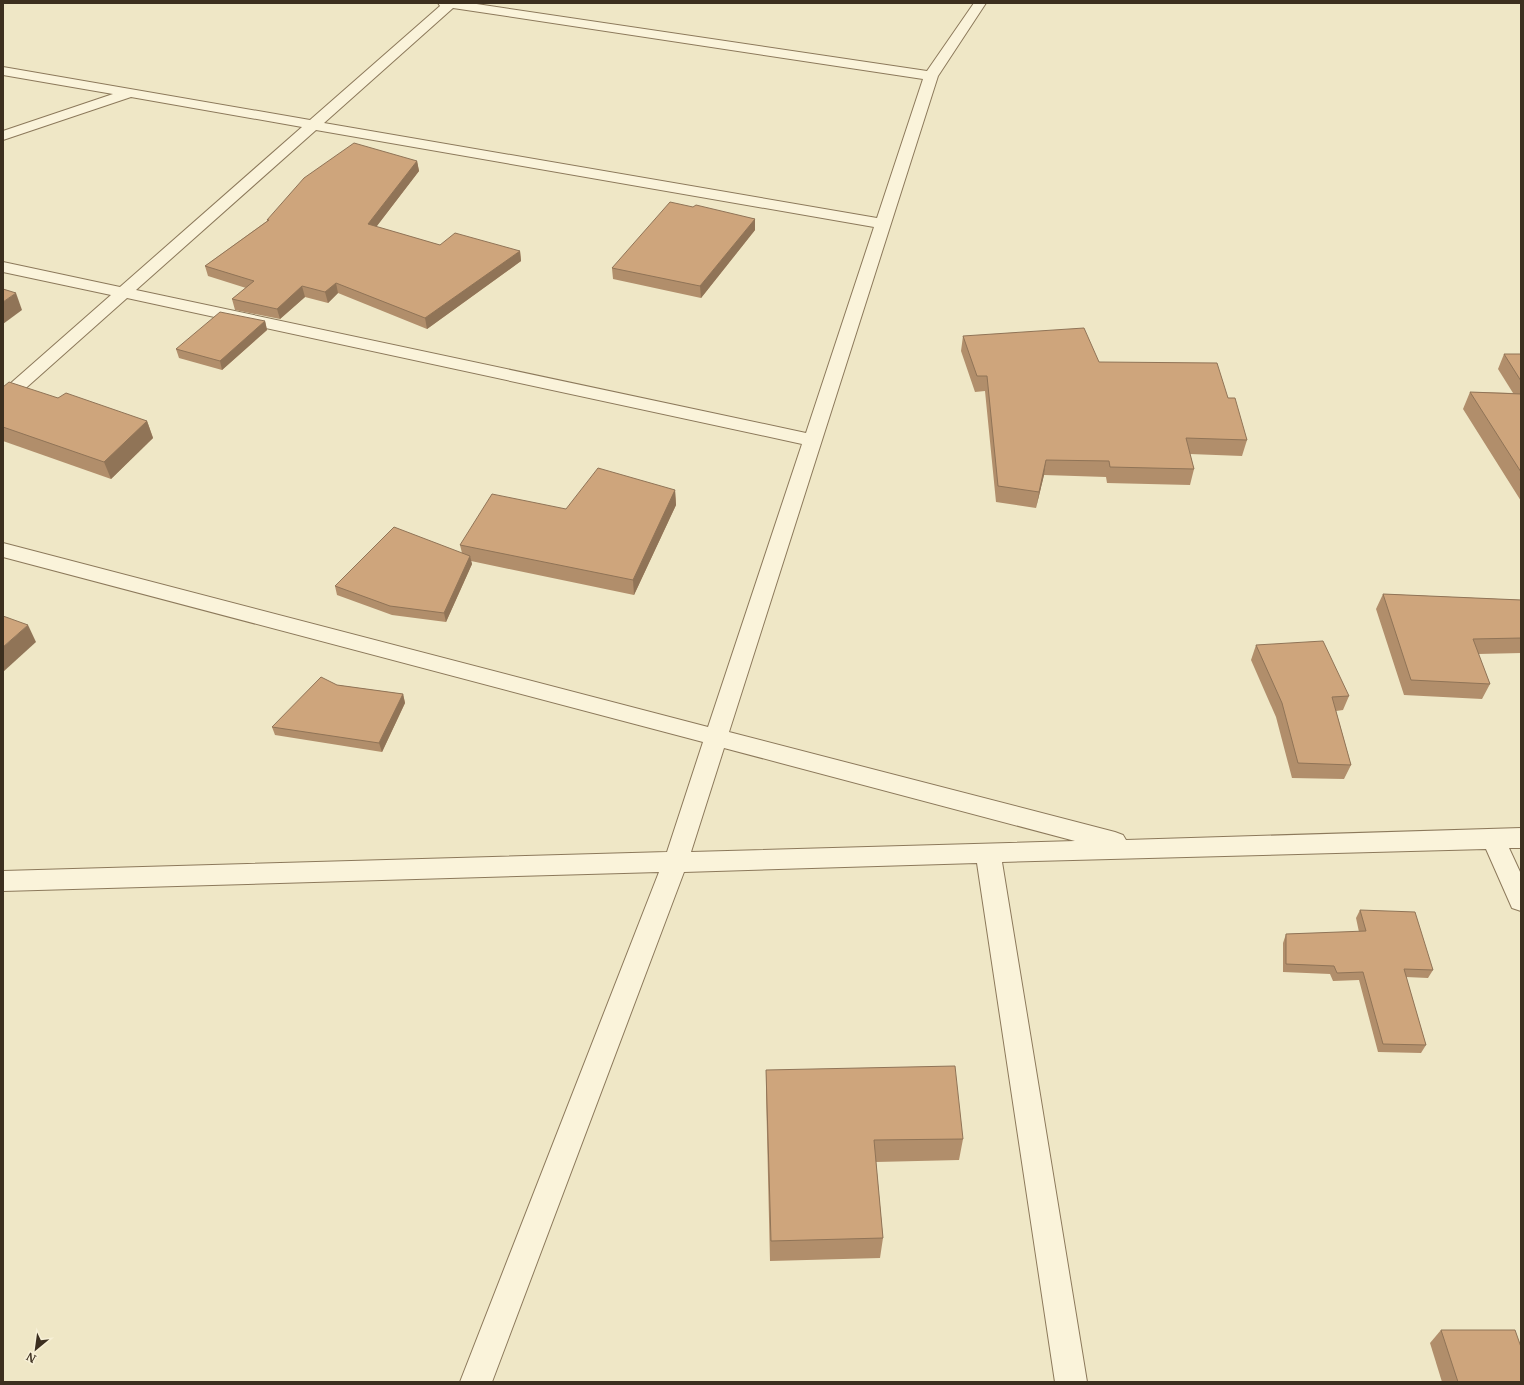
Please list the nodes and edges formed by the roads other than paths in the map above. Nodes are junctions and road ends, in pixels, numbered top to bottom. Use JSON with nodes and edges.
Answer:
{"nodes":[{"id":1,"x":448,"y":3,"type":"edge"},
{"id":2,"x":980,"y":3,"type":"edge"},
{"id":3,"x":3,"y":71,"type":"edge"},
{"id":4,"x":931,"y":76,"type":"junction"},
{"id":5,"x":129,"y":93,"type":"junction"},
{"id":6,"x":313,"y":125,"type":"junction"},
{"id":7,"x":3,"y":136,"type":"edge"},
{"id":8,"x":882,"y":224,"type":"junction"},
{"id":9,"x":3,"y":267,"type":"edge"},
{"id":10,"x":123,"y":293,"type":"junction"},
{"id":11,"x":3,"y":398,"type":"edge"},
{"id":12,"x":812,"y":440,"type":"junction"},
{"id":13,"x":3,"y":550,"type":"edge"},
{"id":14,"x":717,"y":737,"type":"junction"},
{"id":15,"x":1494,"y":838,"type":"junction"},
{"id":16,"x":1521,"y":838,"type":"edge"},
{"id":17,"x":1140,"y":848,"type":"junction"},
{"id":18,"x":988,"y":853,"type":"junction"},
{"id":19,"x":676,"y":861,"type":"junction"},
{"id":20,"x":3,"y":881,"type":"edge"},
{"id":21,"x":1521,"y":901,"type":"edge"},
{"id":22,"x":476,"y":1382,"type":"edge"},
{"id":23,"x":1071,"y":1382,"type":"edge"}],
"edges":[{"from":1,"to":4,"type":"street"},
{"from":1,"to":6,"type":"street"},
{"from":2,"to":4,"type":"street"},
{"from":3,"to":5,"type":"street"},
{"from":4,"to":8,"type":"street"},
{"from":5,"to":6,"type":"street"},
{"from":5,"to":7,"type":"street"},
{"from":6,"to":8,"type":"street"},
{"from":6,"to":10,"type":"street"},
{"from":8,"to":12,"type":"street"},
{"from":9,"to":10,"type":"street"},
{"from":10,"to":11,"type":"street"},
{"from":10,"to":12,"type":"street"},
{"from":12,"to":14,"type":"street"},
{"from":13,"to":14,"type":"street"},
{"from":14,"to":17,"type":"street"},
{"from":14,"to":19,"type":"street"},
{"from":15,"to":16,"type":"street"},
{"from":15,"to":17,"type":"street"},
{"from":15,"to":21,"type":"street"},
{"from":17,"to":18,"type":"street"},
{"from":18,"to":19,"type":"street"},
{"from":18,"to":23,"type":"street"},
{"from":19,"to":20,"type":"street"},
{"from":19,"to":22,"type":"street"}]}
